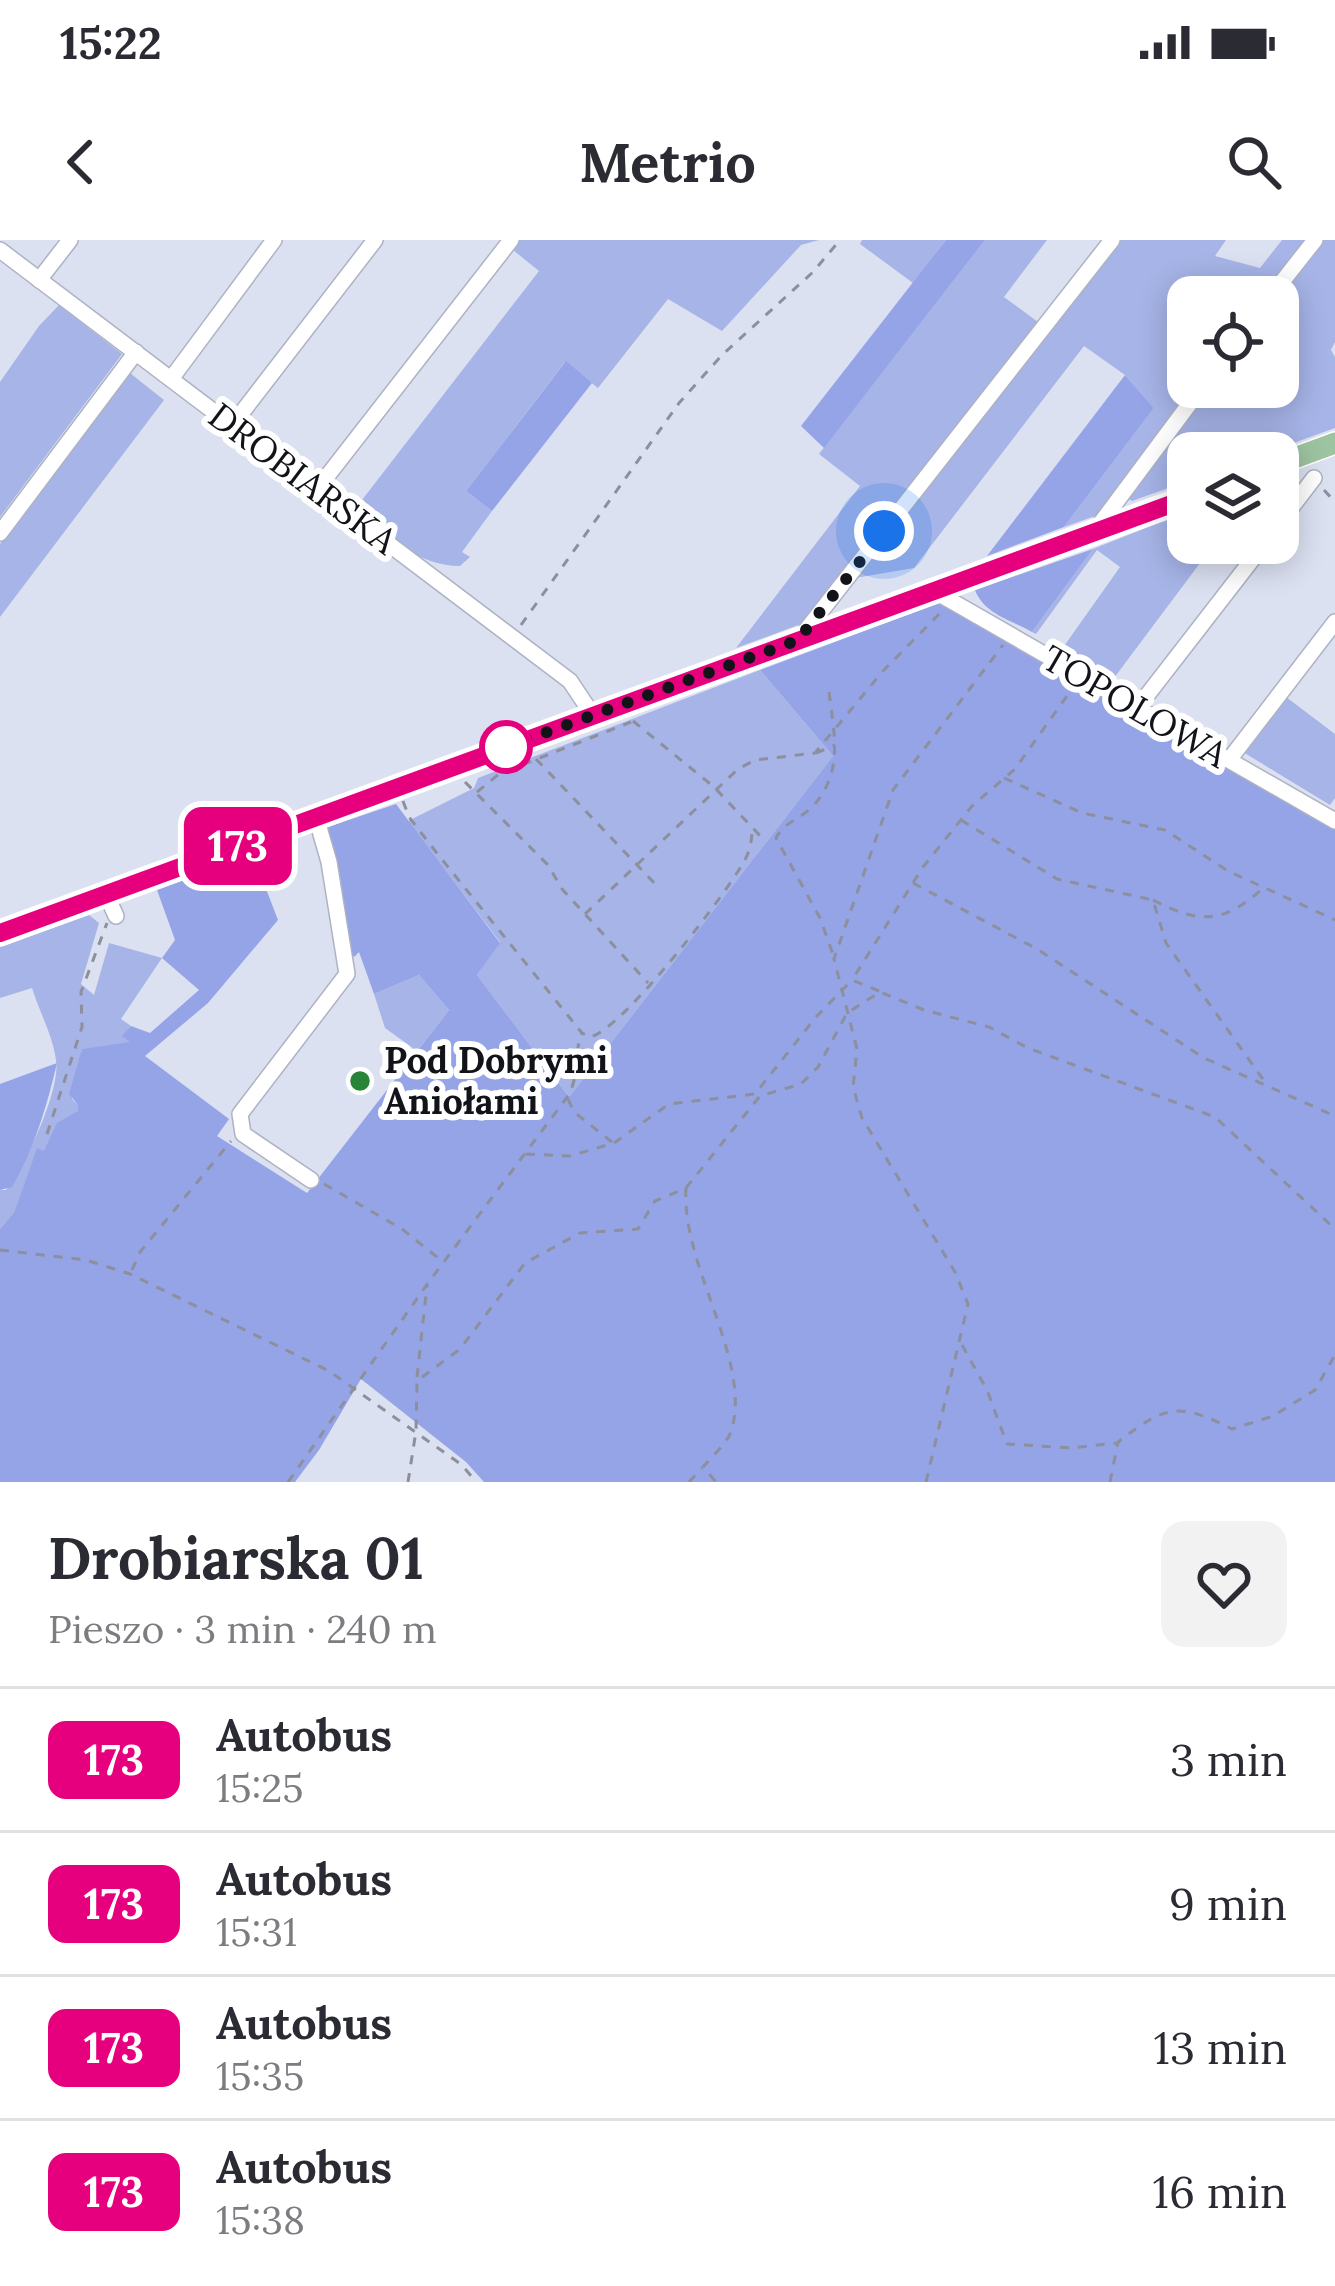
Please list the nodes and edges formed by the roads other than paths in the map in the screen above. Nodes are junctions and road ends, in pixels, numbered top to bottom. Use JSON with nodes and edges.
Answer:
{"nodes":[{"id":1,"x":70,"y":240,"type":"edge"},
{"id":2,"x":274,"y":240,"type":"edge"},
{"id":3,"x":374,"y":240,"type":"edge"},
{"id":4,"x":511,"y":240,"type":"edge"},
{"id":5,"x":1112,"y":240,"type":"edge"},
{"id":6,"x":1315,"y":240,"type":"edge"},
{"id":7,"x":0,"y":250,"type":"edge"},
{"id":8,"x":1287,"y":276,"type":"edge"},
{"id":9,"x":39,"y":280,"type":"junction"},
{"id":10,"x":136,"y":352,"type":"junction"},
{"id":11,"x":171,"y":379,"type":"junction"},
{"id":12,"x":1186,"y":408,"type":"edge"},
{"id":13,"x":233,"y":424,"type":"junction"},
{"id":14,"x":1335,"y":443,"type":"edge"},
{"id":15,"x":1299,"y":456,"type":"edge"},
{"id":16,"x":1314,"y":478,"type":"road end"},
{"id":17,"x":318,"y":488,"type":"junction"},
{"id":18,"x":1299,"y":498,"type":"edge"},
{"id":19,"x":1167,"y":506,"type":"edge"},
{"id":20,"x":1094,"y":532,"type":"junction"},
{"id":21,"x":0,"y":533,"type":"edge"},
{"id":22,"x":1249,"y":564,"type":"edge"},
{"id":23,"x":942,"y":596,"type":"junction"},
{"id":24,"x":1335,"y":622,"type":"edge"},
{"id":25,"x":798,"y":640,"type":"junction"},
{"id":26,"x":1138,"y":707,"type":"junction"},
{"id":27,"x":594,"y":717,"type":"junction"},
{"id":28,"x":1229,"y":760,"type":"junction"},
{"id":29,"x":316,"y":817,"type":"junction"},
{"id":30,"x":1335,"y":821,"type":"edge"},
{"id":31,"x":106,"y":894,"type":"junction"},
{"id":32,"x":116,"y":916,"type":"road end"},
{"id":33,"x":0,"y":933,"type":"edge"},
{"id":34,"x":347,"y":968,"type":"junction"},
{"id":35,"x":263,"y":1070,"type":"dead end"},
{"id":36,"x":311,"y":1180,"type":"road end"}],
"edges":[{"from":1,"to":9,"type":"street"},
{"from":2,"to":11,"type":"street"},
{"from":3,"to":13,"type":"street"},
{"from":4,"to":17,"type":"street"},
{"from":5,"to":25,"type":"street"},
{"from":6,"to":8,"type":"street"},
{"from":7,"to":9,"type":"street","name":"DROBIARSKA"},
{"from":9,"to":10,"type":"street","name":"DROBIARSKA"},
{"from":10,"to":11,"type":"street","name":"DROBIARSKA"},
{"from":10,"to":21,"type":"street"},
{"from":11,"to":13,"type":"street","name":"DROBIARSKA"},
{"from":12,"to":20,"type":"street"},
{"from":13,"to":17,"type":"street","name":"DROBIARSKA"},
{"from":14,"to":15,"type":"main road"},
{"from":16,"to":18,"type":"street"},
{"from":17,"to":27,"type":"street","name":"DROBIARSKA"},
{"from":19,"to":20,"type":"main road"},
{"from":20,"to":23,"type":"main road"},
{"from":22,"to":26,"type":"street"},
{"from":23,"to":25,"type":"main road"},
{"from":23,"to":26,"type":"street","name":"TOPOLOWA"},
{"from":24,"to":28,"type":"street"},
{"from":25,"to":27,"type":"main road"},
{"from":26,"to":28,"type":"street","name":"TOPOLOWA"},
{"from":27,"to":29,"type":"main road"},
{"from":28,"to":30,"type":"street","name":"TOPOLOWA"},
{"from":29,"to":31,"type":"main road"},
{"from":29,"to":34,"type":"street"},
{"from":31,"to":32,"type":"street"},
{"from":31,"to":33,"type":"main road"},
{"from":34,"to":35,"type":"street"},
{"from":34,"to":36,"type":"street"}]}
